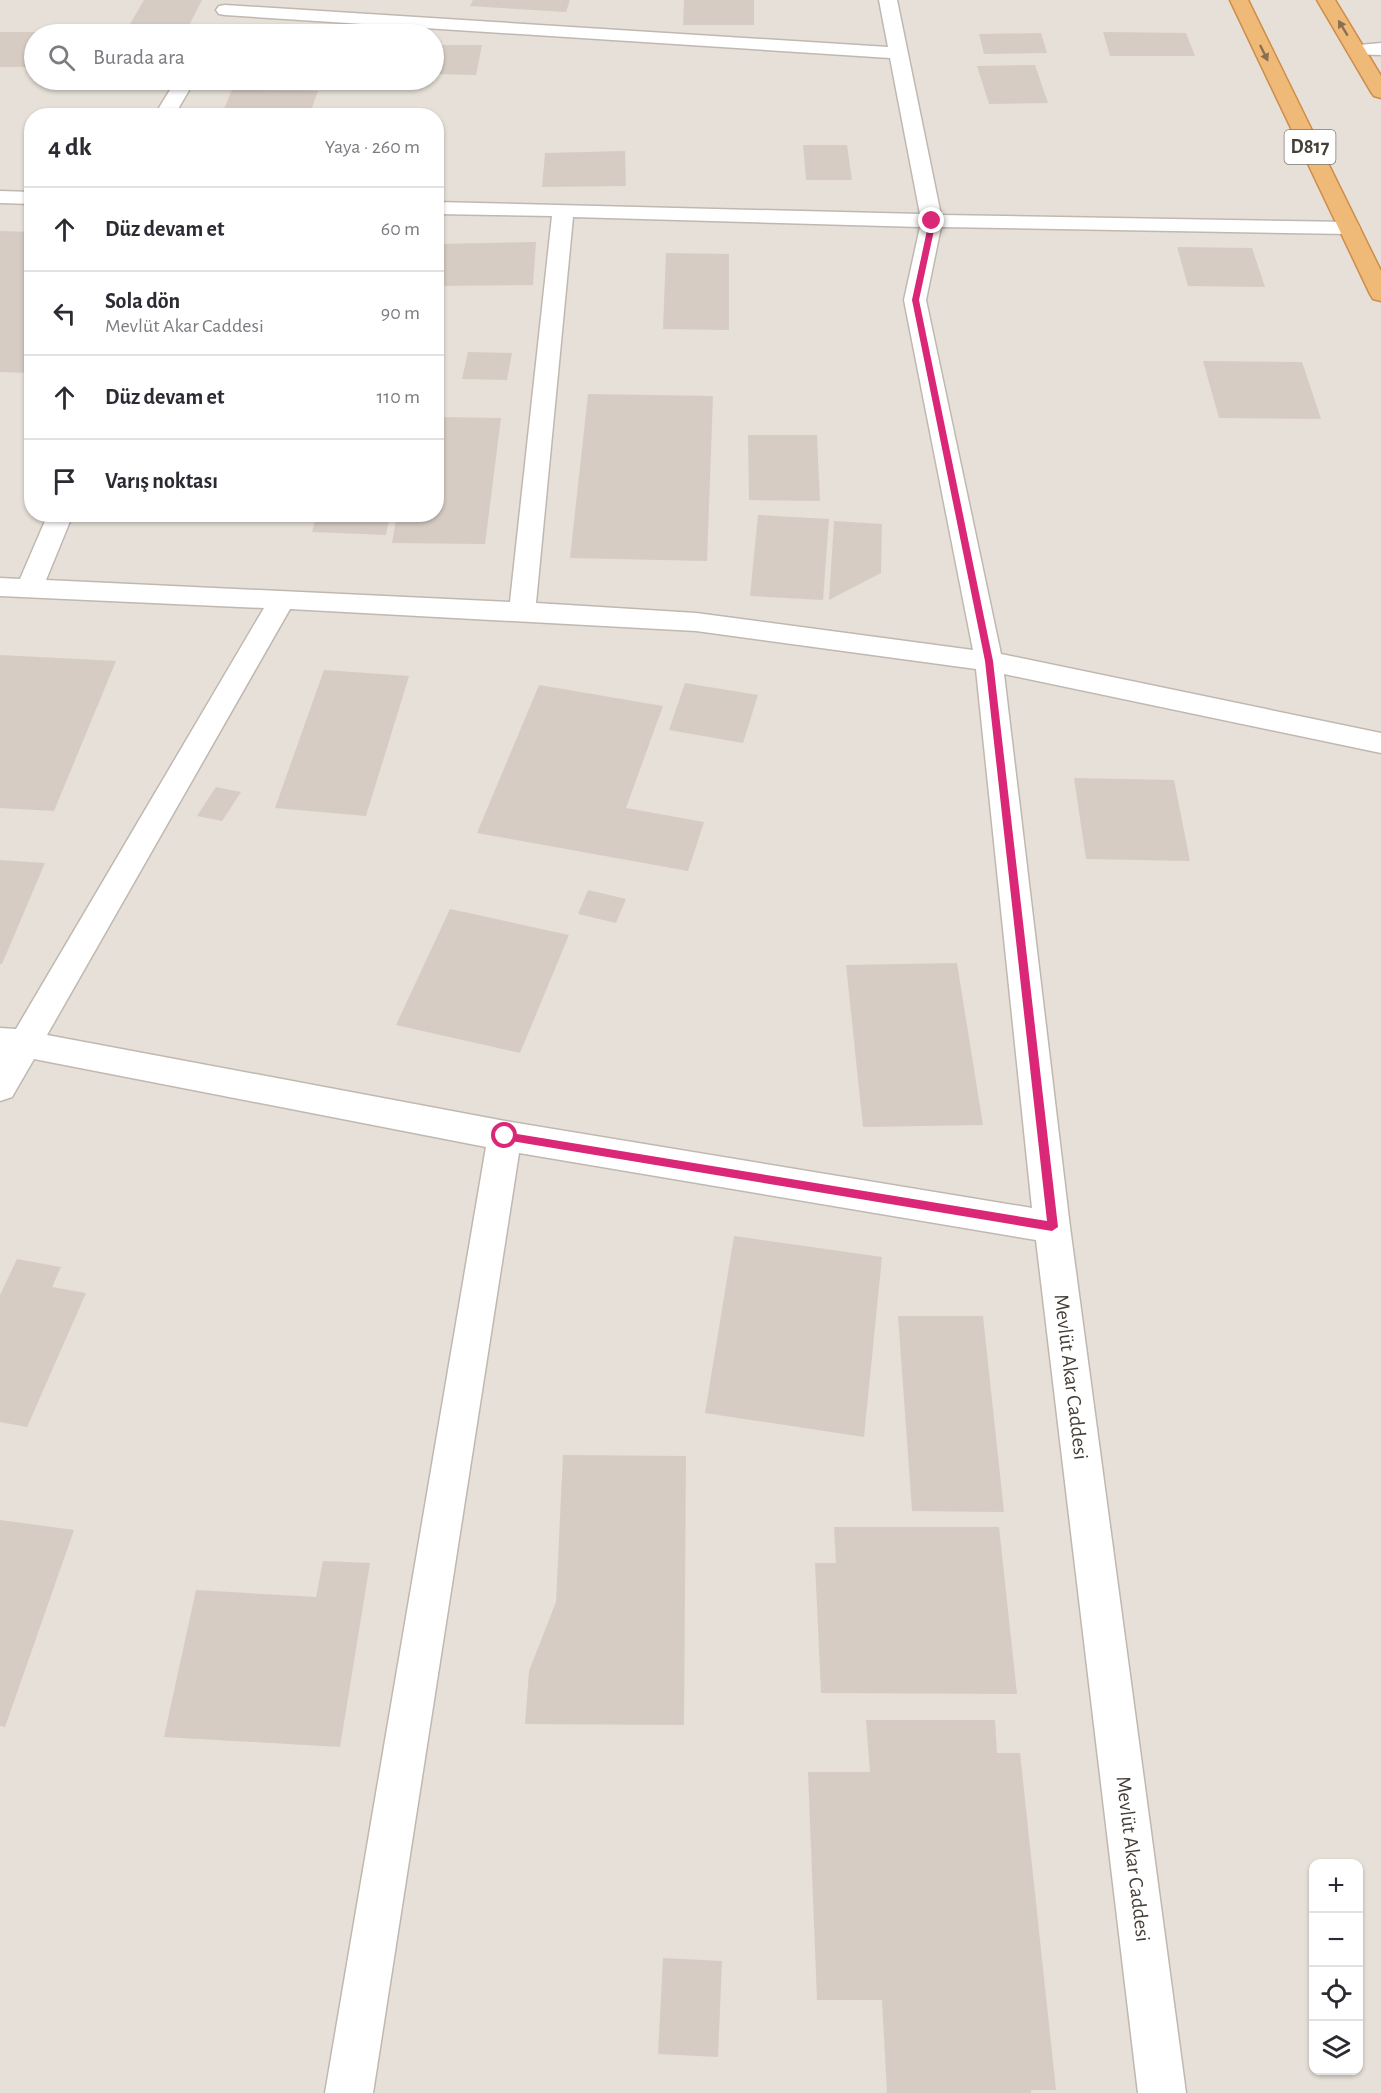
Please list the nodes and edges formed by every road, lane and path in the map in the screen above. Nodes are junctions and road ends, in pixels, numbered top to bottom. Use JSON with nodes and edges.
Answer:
{"nodes":[{"id":1,"x":888,"y":0,"type":"edge"},
{"id":2,"x":1239,"y":0,"type":"edge"},
{"id":3,"x":1326,"y":0,"type":"edge"},
{"id":4,"x":224,"y":12,"type":"edge"},
{"id":5,"x":422,"y":24,"type":"edge"},
{"id":6,"x":444,"y":25,"type":"edge"},
{"id":7,"x":1381,"y":49,"type":"edge"},
{"id":8,"x":1356,"y":50,"type":"junction"},
{"id":9,"x":899,"y":53,"type":"junction"},
{"id":10,"x":179,"y":90,"type":"edge"},
{"id":11,"x":1381,"y":92,"type":"edge"},
{"id":12,"x":169,"y":108,"type":"edge"},
{"id":13,"x":0,"y":197,"type":"edge"},
{"id":14,"x":24,"y":198,"type":"edge"},
{"id":15,"x":444,"y":208,"type":"edge"},
{"id":16,"x":563,"y":210,"type":"junction"},
{"id":17,"x":932,"y":221,"type":"junction"},
{"id":18,"x":1349,"y":228,"type":"junction"},
{"id":19,"x":1381,"y":294,"type":"edge"},
{"id":20,"x":58,"y":522,"type":"edge"},
{"id":21,"x":0,"y":587,"type":"edge"},
{"id":22,"x":29,"y":589,"type":"junction"},
{"id":23,"x":282,"y":600,"type":"junction"},
{"id":24,"x":522,"y":611,"type":"junction"},
{"id":25,"x":989,"y":661,"type":"junction"},
{"id":26,"x":1381,"y":743,"type":"edge"},
{"id":27,"x":13,"y":1042,"type":"edge"},
{"id":28,"x":0,"y":1088,"type":"edge"},
{"id":29,"x":505,"y":1136,"type":"junction"},
{"id":30,"x":1052,"y":1227,"type":"junction"},
{"id":31,"x":349,"y":2093,"type":"edge"},
{"id":32,"x":1162,"y":2093,"type":"edge"}],
"edges":[{"from":1,"to":9,"type":"street"},
{"from":2,"to":18,"type":"highway","number":"D817","one_way":true},
{"from":8,"to":3,"type":"highway","one_way":true},
{"from":4,"to":5,"type":"street"},
{"from":6,"to":9,"type":"street"},
{"from":7,"to":8,"type":"street"},
{"from":8,"to":11,"type":"highway"},
{"from":9,"to":17,"type":"street"},
{"from":10,"to":12,"type":"street"},
{"from":13,"to":14,"type":"street"},
{"from":15,"to":16,"type":"street"},
{"from":16,"to":17,"type":"street"},
{"from":16,"to":24,"type":"street"},
{"from":17,"to":18,"type":"street"},
{"from":17,"to":25,"type":"street","name":"Mevlüt Akar Caddesi"},
{"from":18,"to":19,"type":"highway","number":"D817"},
{"from":20,"to":22,"type":"street"},
{"from":21,"to":22,"type":"street"},
{"from":22,"to":23,"type":"street"},
{"from":23,"to":24,"type":"street"},
{"from":23,"to":27,"type":"street"},
{"from":24,"to":25,"type":"street"},
{"from":25,"to":26,"type":"street"},
{"from":25,"to":30,"type":"street","name":"Mevlüt Akar Caddesi"},
{"from":27,"to":28,"type":"street"},
{"from":27,"to":29,"type":"street"},
{"from":29,"to":30,"type":"street"},
{"from":29,"to":31,"type":"street"},
{"from":30,"to":32,"type":"street","name":"Mevlüt Akar Caddesi"}]}
